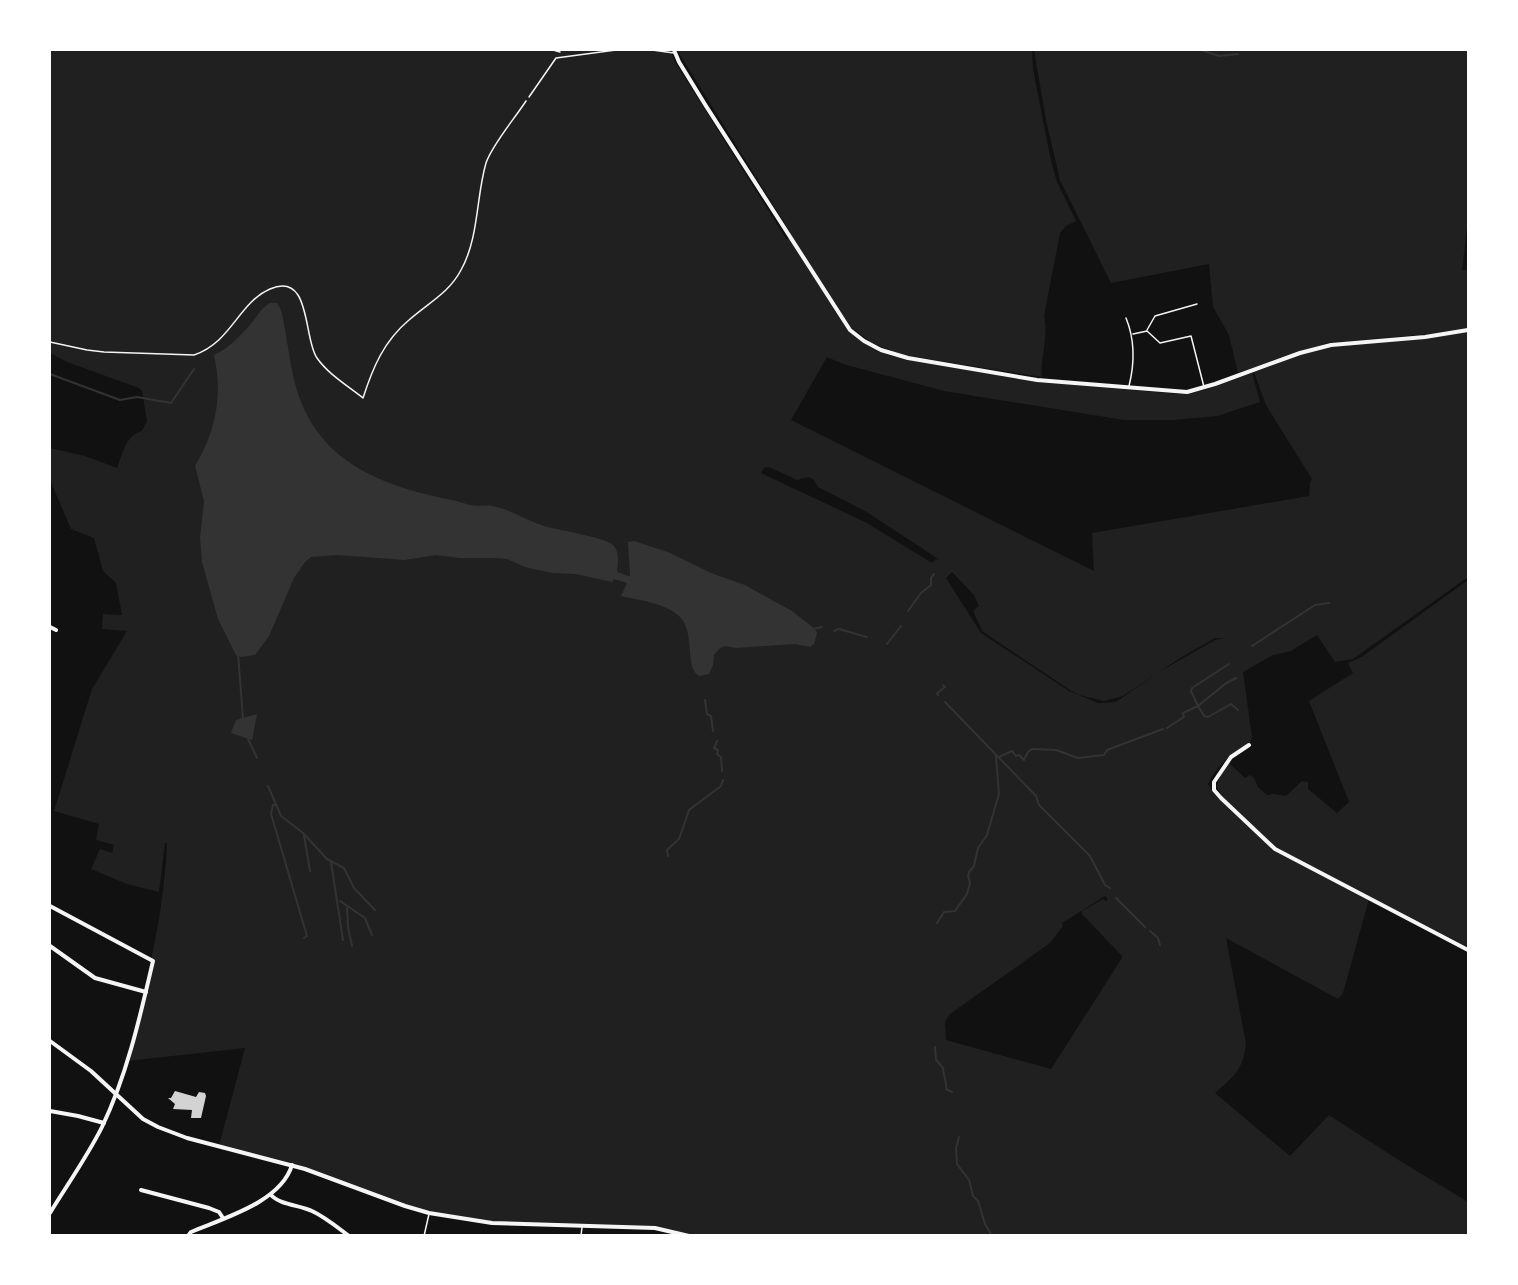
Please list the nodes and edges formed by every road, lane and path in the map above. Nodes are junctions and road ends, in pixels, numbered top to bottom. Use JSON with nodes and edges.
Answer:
{"nodes":[{"id":1,"x":553,"y":50,"type":"edge"},
{"id":2,"x":616,"y":50,"type":"edge"},
{"id":3,"x":652,"y":50,"type":"edge"},
{"id":4,"x":674,"y":51,"type":"edge"},
{"id":5,"x":566,"y":56,"type":"junction"},
{"id":6,"x":529,"y":97,"type":"joint"},
{"id":7,"x":1197,"y":304,"type":"dead end"},
{"id":8,"x":1126,"y":318,"type":"dead end"},
{"id":9,"x":1468,"y":330,"type":"edge"},
{"id":10,"x":1147,"y":331,"type":"junction"},
{"id":11,"x":1132,"y":334,"type":"junction"},
{"id":12,"x":50,"y":342,"type":"edge"},
{"id":13,"x":1129,"y":387,"type":"junction"},
{"id":14,"x":1204,"y":387,"type":"junction"},
{"id":15,"x":50,"y":627,"type":"edge"},
{"id":16,"x":56,"y":630,"type":"dead end"},
{"id":17,"x":1249,"y":744,"type":"dead end"},
{"id":18,"x":50,"y":906,"type":"edge"},
{"id":19,"x":50,"y":946,"type":"edge"},
{"id":20,"x":1468,"y":950,"type":"edge"},
{"id":21,"x":146,"y":992,"type":"junction"},
{"id":22,"x":50,"y":1041,"type":"edge"},
{"id":23,"x":116,"y":1093,"type":"junction"},
{"id":24,"x":50,"y":1111,"type":"edge"},
{"id":25,"x":104,"y":1123,"type":"junction"},
{"id":26,"x":292,"y":1165,"type":"junction"},
{"id":27,"x":141,"y":1190,"type":"dead end"},
{"id":28,"x":271,"y":1195,"type":"junction"},
{"id":29,"x":50,"y":1213,"type":"edge"},
{"id":30,"x":429,"y":1213,"type":"junction"},
{"id":31,"x":223,"y":1218,"type":"junction"},
{"id":32,"x":582,"y":1226,"type":"junction"},
{"id":33,"x":188,"y":1236,"type":"edge"},
{"id":34,"x":349,"y":1236,"type":"edge"},
{"id":35,"x":424,"y":1236,"type":"edge"},
{"id":36,"x":581,"y":1236,"type":"edge"},
{"id":37,"x":689,"y":1236,"type":"edge"}],
"edges":[{"from":1,"to":5,"type":"path"},
{"from":2,"to":5,"type":"lane"},
{"from":3,"to":4,"type":"lane"},
{"from":4,"to":13,"type":"street"},
{"from":5,"to":6,"type":"lane"},
{"from":6,"to":12,"type":"path"},
{"from":7,"to":10,"type":"lane"},
{"from":8,"to":11,"type":"lane"},
{"from":9,"to":14,"type":"street"},
{"from":10,"to":11,"type":"lane"},
{"from":10,"to":14,"type":"lane"},
{"from":11,"to":13,"type":"lane"},
{"from":13,"to":14,"type":"street"},
{"from":15,"to":16,"type":"street"},
{"from":17,"to":20,"type":"street"},
{"from":18,"to":21,"type":"street"},
{"from":19,"to":21,"type":"street"},
{"from":21,"to":23,"type":"street"},
{"from":22,"to":23,"type":"street"},
{"from":23,"to":25,"type":"street"},
{"from":23,"to":26,"type":"street"},
{"from":24,"to":25,"type":"street"},
{"from":25,"to":29,"type":"street"},
{"from":26,"to":28,"type":"street"},
{"from":26,"to":30,"type":"street"},
{"from":27,"to":31,"type":"street"},
{"from":28,"to":31,"type":"street"},
{"from":28,"to":34,"type":"street"},
{"from":30,"to":32,"type":"street"},
{"from":30,"to":35,"type":"lane"},
{"from":31,"to":33,"type":"street"},
{"from":32,"to":36,"type":"lane"},
{"from":32,"to":37,"type":"street"}]}
